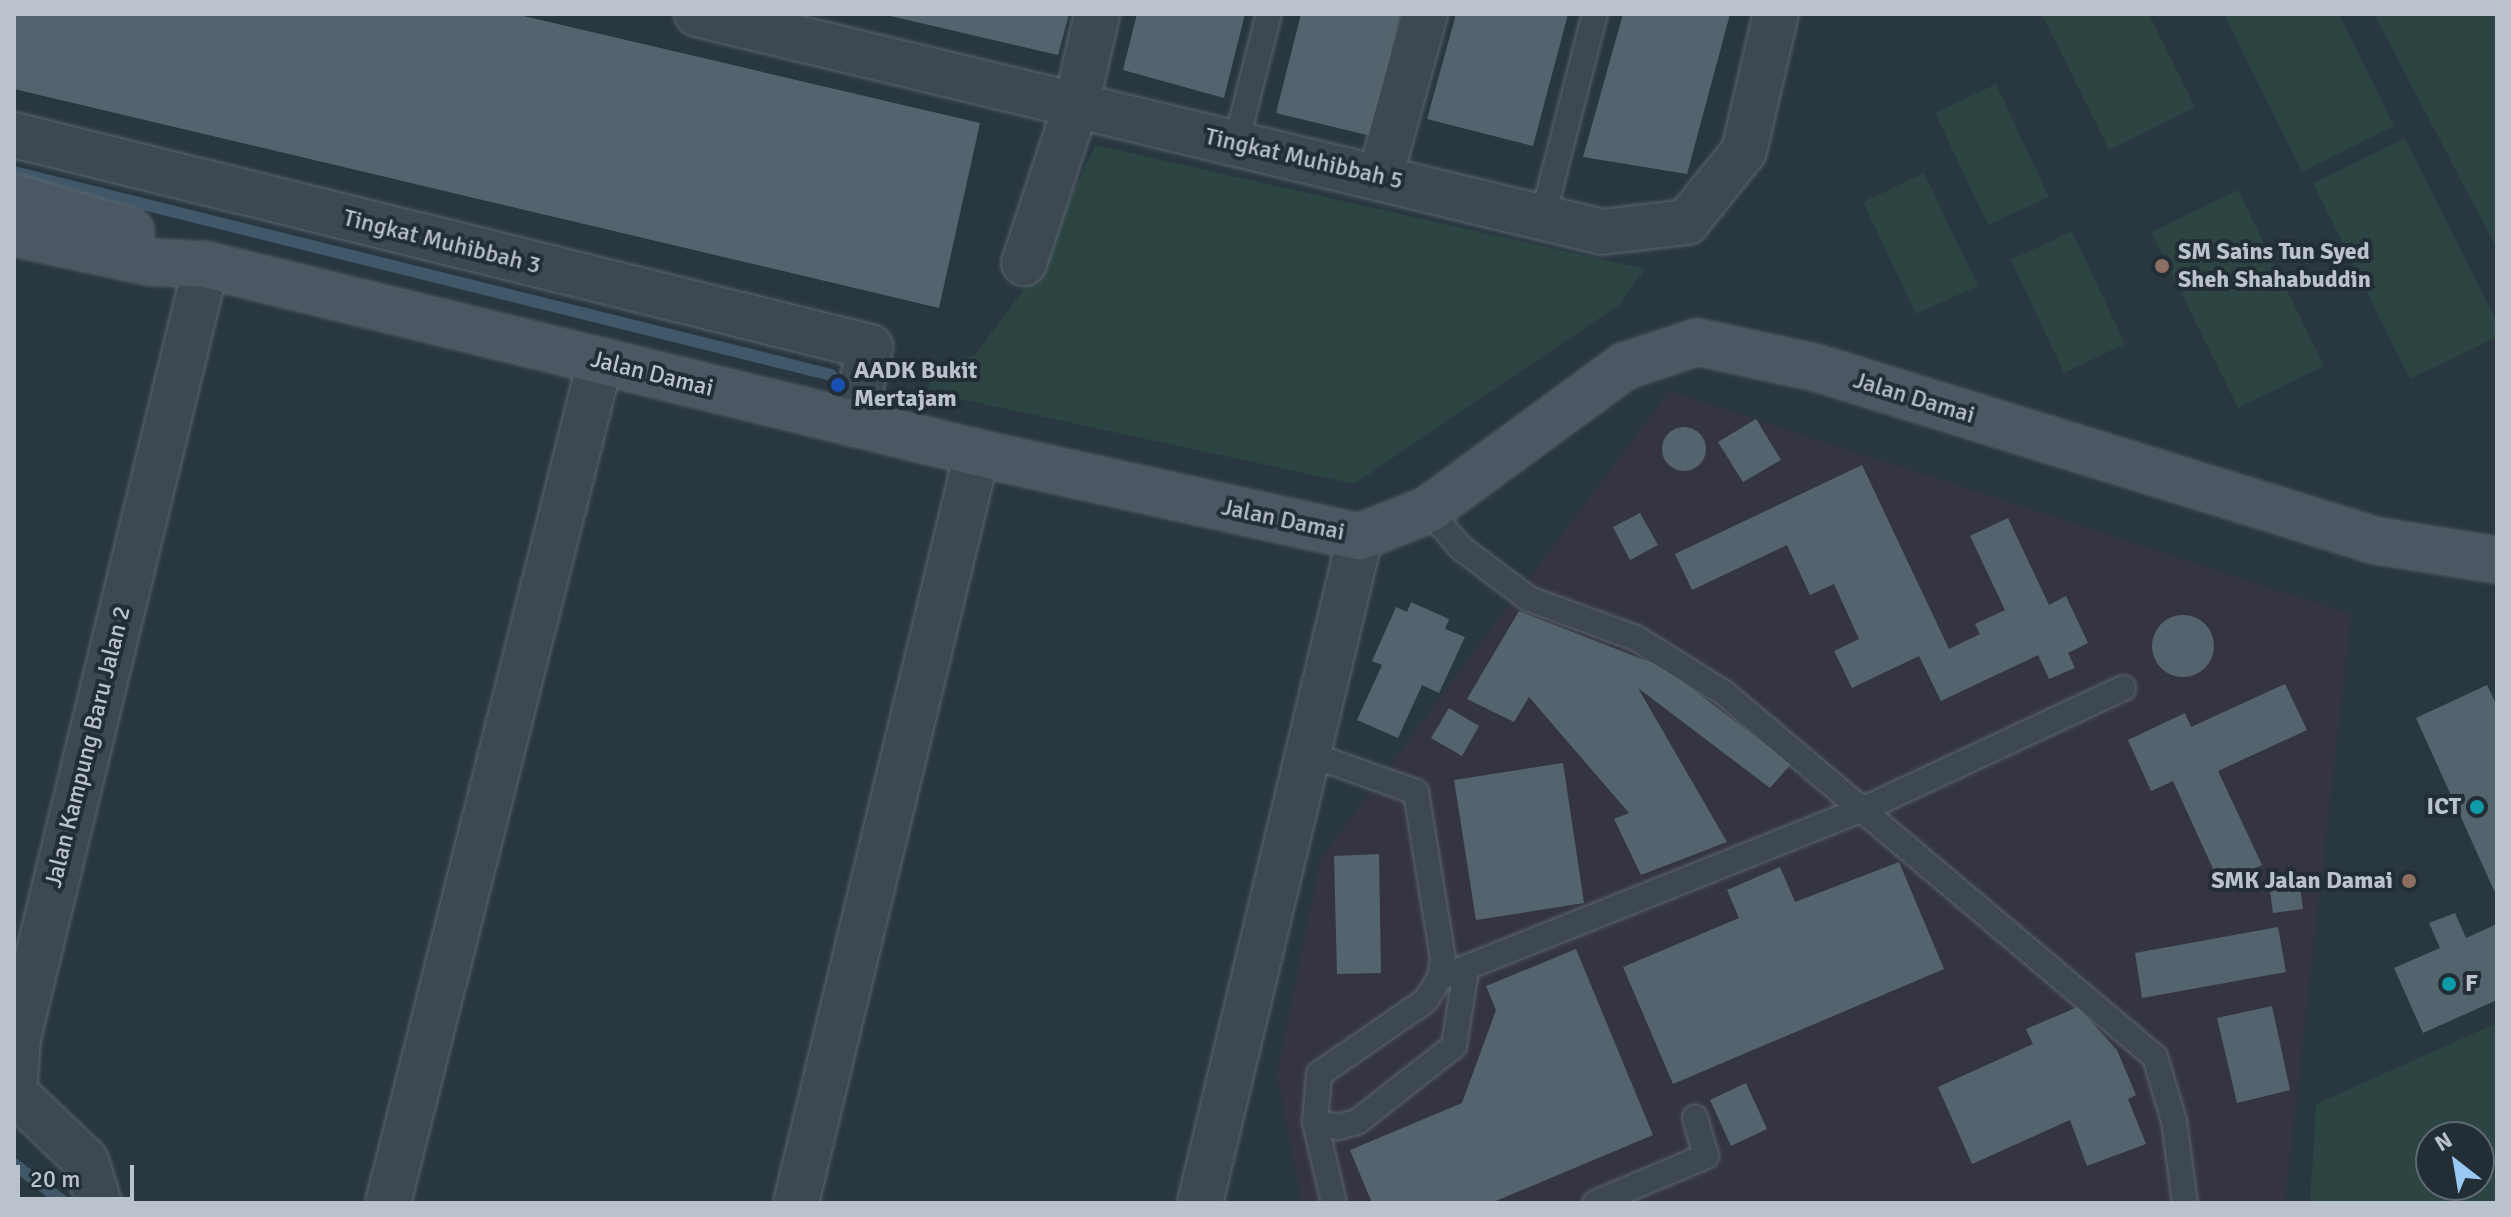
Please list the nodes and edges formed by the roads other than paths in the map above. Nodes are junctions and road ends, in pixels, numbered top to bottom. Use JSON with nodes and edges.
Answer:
{"nodes":[{"id":1,"x":697,"y":14,"type":"edge"},
{"id":2,"x":1097,"y":14,"type":"edge"},
{"id":3,"x":1269,"y":14,"type":"edge"},
{"id":4,"x":1425,"y":14,"type":"edge"},
{"id":5,"x":1595,"y":14,"type":"edge"},
{"id":6,"x":1776,"y":14,"type":"edge"},
{"id":7,"x":1076,"y":106,"type":"junction"},
{"id":8,"x":14,"y":135,"type":"edge"},
{"id":9,"x":1236,"y":143,"type":"junction"},
{"id":10,"x":1380,"y":177,"type":"junction"},
{"id":11,"x":14,"y":197,"type":"edge"},
{"id":12,"x":1543,"y":216,"type":"junction"},
{"id":13,"x":14,"y":233,"type":"edge"},
{"id":14,"x":1024,"y":263,"type":"dead end"},
{"id":15,"x":206,"y":265,"type":"junction"},
{"id":16,"x":600,"y":362,"type":"junction"},
{"id":17,"x":853,"y":423,"type":"junction"},
{"id":18,"x":977,"y":453,"type":"junction"},
{"id":19,"x":1428,"y":510,"type":"junction"},
{"id":20,"x":1360,"y":537,"type":"junction"},
{"id":21,"x":2497,"y":560,"type":"edge"},
{"id":22,"x":2123,"y":688,"type":"dead end"},
{"id":23,"x":1312,"y":755,"type":"junction"},
{"id":24,"x":1866,"y":808,"type":"junction"},
{"id":25,"x":1466,"y":970,"type":"junction"},
{"id":26,"x":1440,"y":978,"type":"junction"},
{"id":27,"x":1695,"y":1118,"type":"dead end"},
{"id":28,"x":1315,"y":1122,"type":"junction"},
{"id":29,"x":99,"y":1203,"type":"edge"},
{"id":30,"x":388,"y":1203,"type":"edge"},
{"id":31,"x":796,"y":1203,"type":"edge"},
{"id":32,"x":1200,"y":1203,"type":"edge"},
{"id":33,"x":1334,"y":1203,"type":"edge"},
{"id":34,"x":1595,"y":1203,"type":"edge"},
{"id":35,"x":2184,"y":1203,"type":"edge"}],
"edges":[{"from":1,"to":7,"type":"street","name":"Tingkat Muhibbah 5"},
{"from":2,"to":7,"type":"street"},
{"from":3,"to":9,"type":"lane"},
{"from":4,"to":10,"type":"street"},
{"from":5,"to":12,"type":"lane"},
{"from":6,"to":12,"type":"street","name":"Tingkat Muhibbah 5"},
{"from":7,"to":9,"type":"street","name":"Tingkat Muhibbah 5"},
{"from":7,"to":14,"type":"street"},
{"from":8,"to":17,"type":"street","name":"Tingkat Muhibbah 3"},
{"from":9,"to":10,"type":"street","name":"Tingkat Muhibbah 5"},
{"from":10,"to":12,"type":"street","name":"Tingkat Muhibbah 5"},
{"from":11,"to":15,"type":"main road"},
{"from":13,"to":15,"type":"main road","name":"Jalan Damai"},
{"from":15,"to":16,"type":"main road","name":"Jalan Damai"},
{"from":15,"to":29,"type":"street","name":"Jalan Kampung Baru Jalan 2"},
{"from":16,"to":17,"type":"main road","name":"Jalan Damai"},
{"from":16,"to":30,"type":"street"},
{"from":17,"to":18,"type":"main road","name":"Jalan Damai"},
{"from":18,"to":20,"type":"main road","name":"Jalan Damai"},
{"from":18,"to":31,"type":"street"},
{"from":19,"to":20,"type":"main road","name":"Jalan Damai"},
{"from":19,"to":21,"type":"main road","name":"Jalan Damai"},
{"from":19,"to":24,"type":"lane"},
{"from":20,"to":23,"type":"street"},
{"from":22,"to":24,"type":"lane"},
{"from":23,"to":26,"type":"lane"},
{"from":23,"to":32,"type":"street"},
{"from":24,"to":25,"type":"lane"},
{"from":24,"to":35,"type":"lane"},
{"from":25,"to":26,"type":"lane"},
{"from":25,"to":28,"type":"lane"},
{"from":26,"to":28,"type":"lane"},
{"from":27,"to":34,"type":"lane"},
{"from":28,"to":33,"type":"lane"}]}
